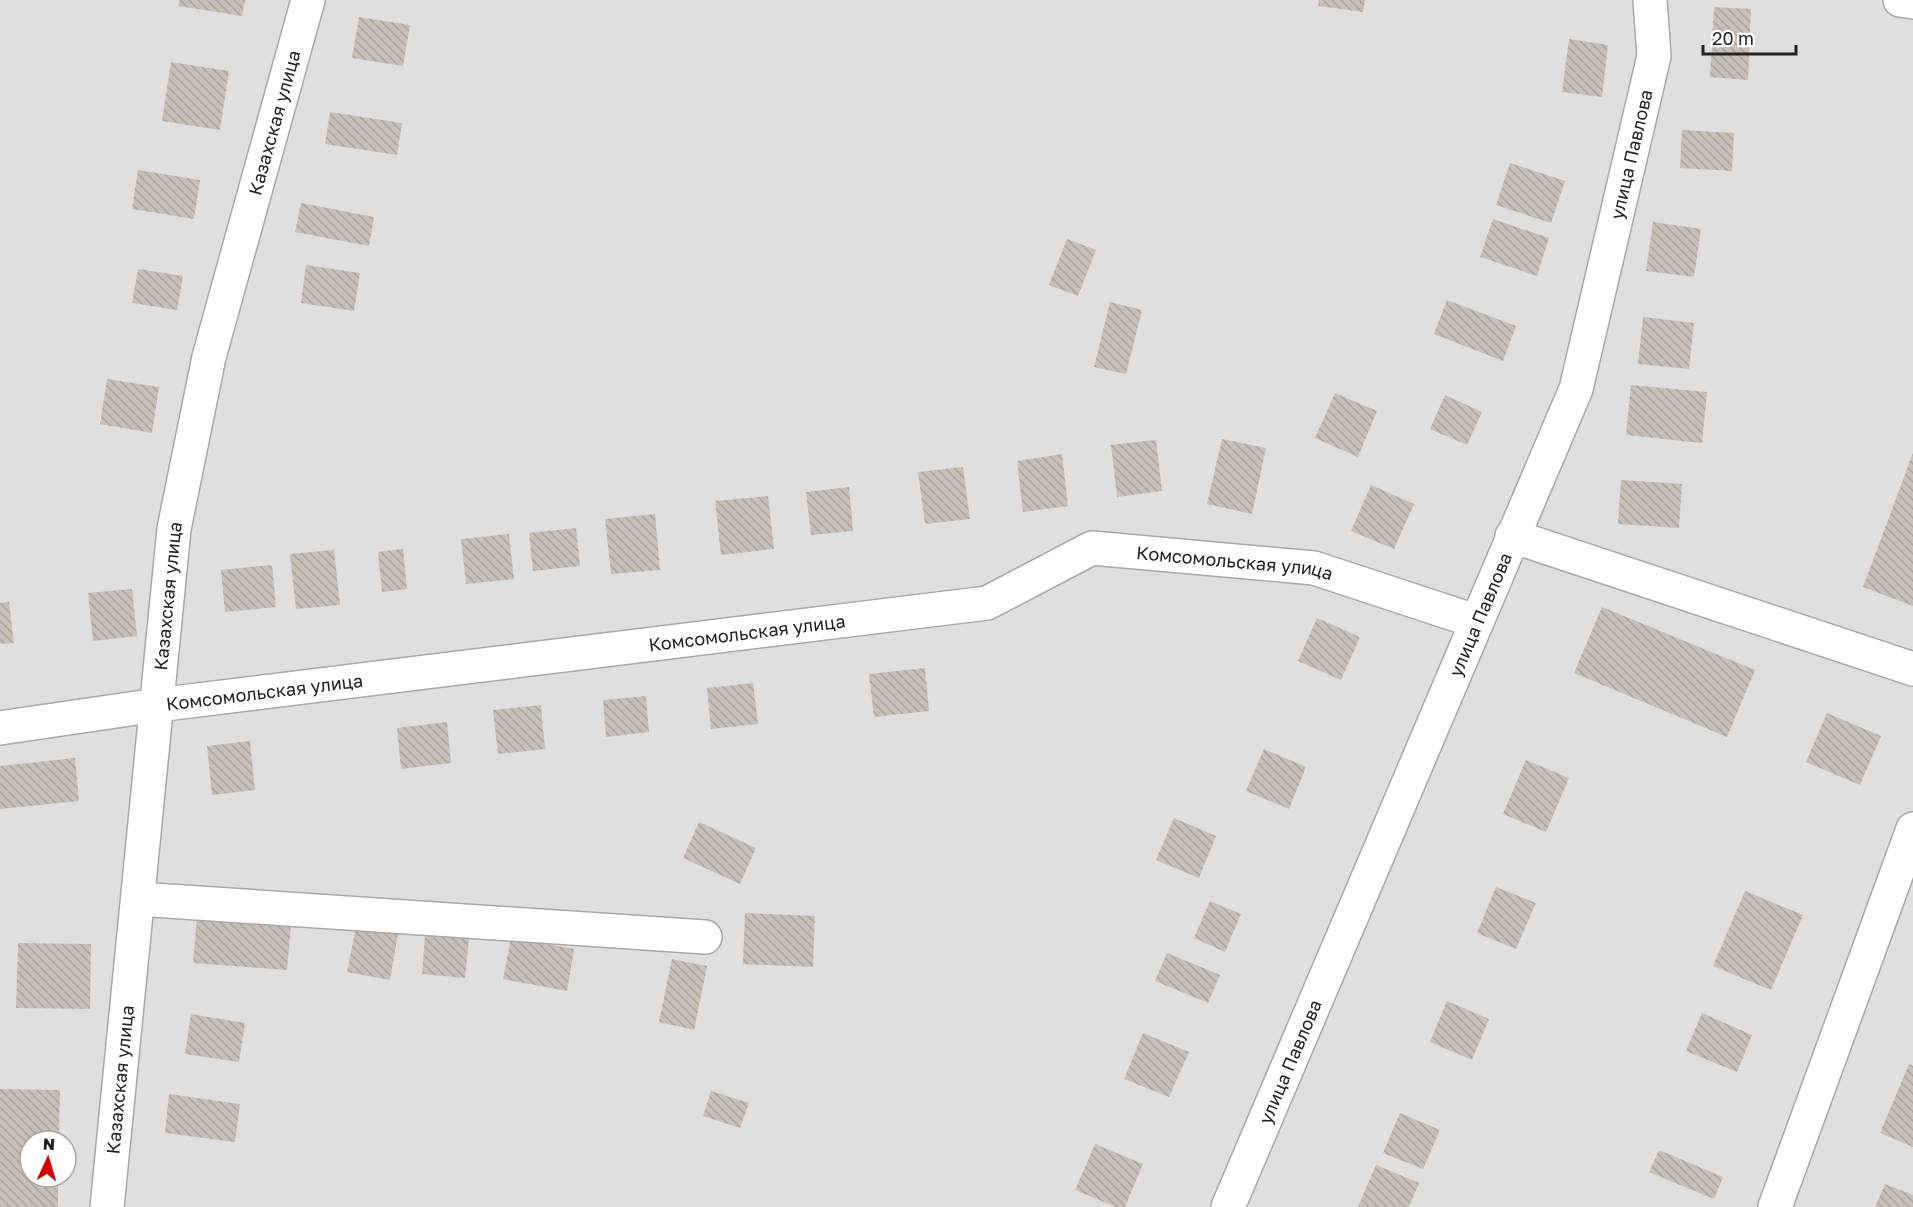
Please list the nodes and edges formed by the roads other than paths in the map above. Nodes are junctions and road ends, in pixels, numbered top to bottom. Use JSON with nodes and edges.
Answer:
{"nodes":[{"id":1,"x":308,"y":0,"type":"edge"},
{"id":2,"x":1650,"y":0,"type":"edge"},
{"id":3,"x":1900,"y":0,"type":"edge"},
{"id":4,"x":1913,"y":2,"type":"edge"},
{"id":5,"x":1512,"y":536,"type":"junction"},
{"id":6,"x":1475,"y":621,"type":"junction"},
{"id":7,"x":1913,"y":669,"type":"edge"},
{"id":8,"x":157,"y":705,"type":"junction"},
{"id":9,"x":0,"y":728,"type":"edge"},
{"id":10,"x":1913,"y":829,"type":"edge"},
{"id":11,"x":138,"y":899,"type":"junction"},
{"id":12,"x":705,"y":937,"type":"dead end"},
{"id":13,"x":107,"y":1207,"type":"edge"},
{"id":14,"x":1228,"y":1207,"type":"edge"},
{"id":15,"x":1775,"y":1207,"type":"edge"}],
"edges":[{"from":1,"to":8,"type":"street","name":"Казахская улица"},
{"from":2,"to":5,"type":"street","name":"улица Павлова"},
{"from":3,"to":4,"type":"street"},
{"from":5,"to":6,"type":"street","name":"улица Павлова"},
{"from":5,"to":7,"type":"street"},
{"from":6,"to":8,"type":"street","name":"Комсомольская улица"},
{"from":6,"to":14,"type":"street","name":"улица Павлова"},
{"from":8,"to":9,"type":"street","name":"Комсомольская улица"},
{"from":8,"to":11,"type":"street","name":"Казахская улица"},
{"from":10,"to":15,"type":"street"},
{"from":11,"to":12,"type":"street"},
{"from":11,"to":13,"type":"street","name":"Казахская улица"}]}
